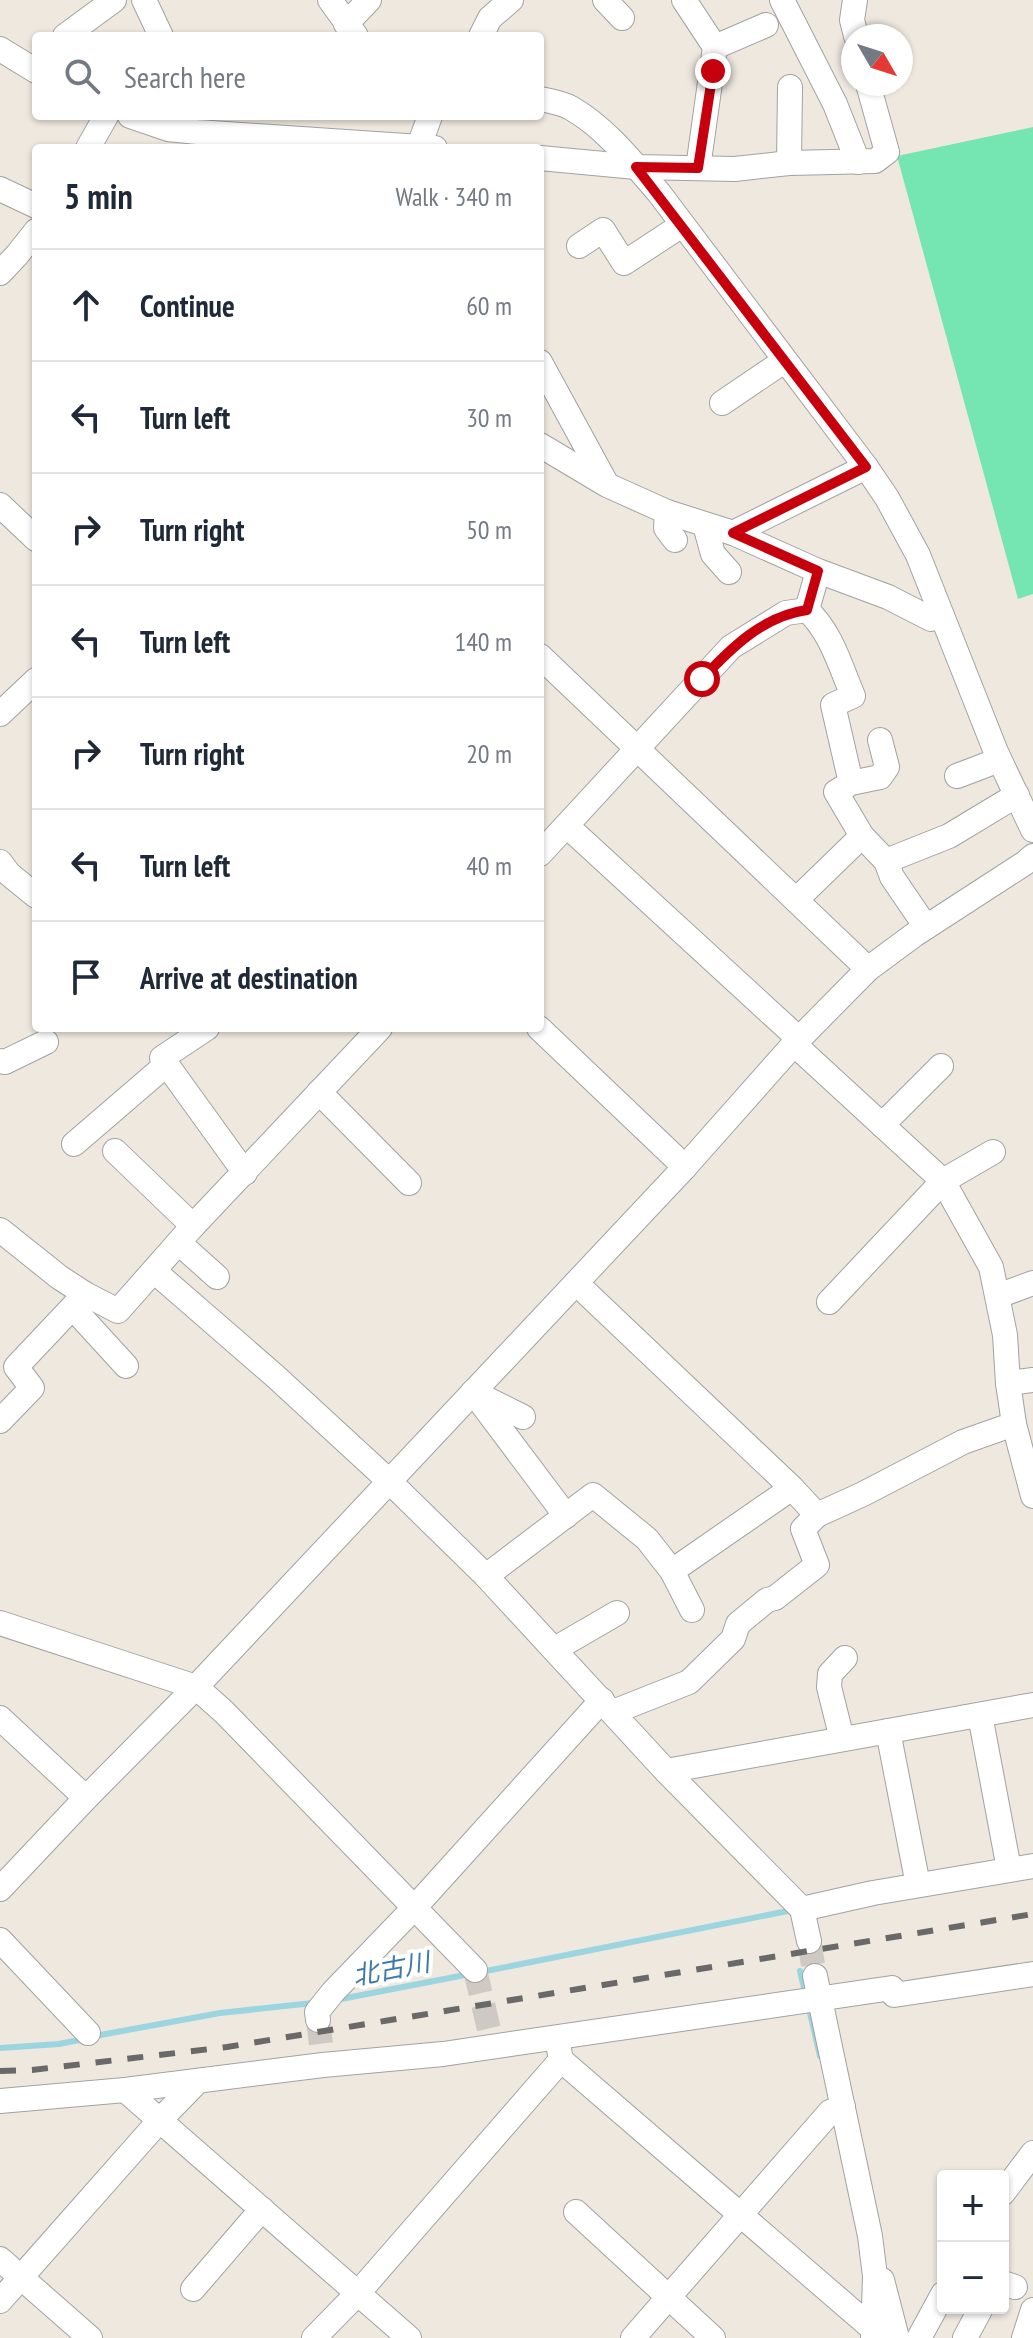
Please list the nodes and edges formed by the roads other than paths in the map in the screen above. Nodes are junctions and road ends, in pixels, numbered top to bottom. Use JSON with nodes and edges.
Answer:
{"nodes":[{"id":1,"x":114,"y":0,"type":"edge"},
{"id":2,"x":144,"y":0,"type":"edge"},
{"id":3,"x":330,"y":0,"type":"edge"},
{"id":4,"x":369,"y":0,"type":"edge"},
{"id":5,"x":511,"y":0,"type":"edge"},
{"id":6,"x":605,"y":0,"type":"edge"},
{"id":7,"x":684,"y":0,"type":"edge"},
{"id":8,"x":782,"y":0,"type":"edge"},
{"id":9,"x":855,"y":0,"type":"edge"},
{"id":10,"x":622,"y":18,"type":"dead end"},
{"id":11,"x":853,"y":24,"type":"edge"},
{"id":12,"x":766,"y":25,"type":"dead end"},
{"id":13,"x":351,"y":30,"type":"edge"},
{"id":14,"x":70,"y":32,"type":"edge"},
{"id":15,"x":159,"y":32,"type":"edge"},
{"id":16,"x":483,"y":32,"type":"edge"},
{"id":17,"x":715,"y":47,"type":"junction"},
{"id":18,"x":0,"y":49,"type":"edge"},
{"id":19,"x":32,"y":64,"type":"edge"},
{"id":20,"x":790,"y":87,"type":"dead end"},
{"id":21,"x":871,"y":96,"type":"edge"},
{"id":22,"x":544,"y":100,"type":"edge"},
{"id":23,"x":104,"y":120,"type":"edge"},
{"id":24,"x":140,"y":120,"type":"edge"},
{"id":25,"x":145,"y":120,"type":"edge"},
{"id":26,"x":428,"y":120,"type":"edge"},
{"id":27,"x":234,"y":125,"type":"edge"},
{"id":28,"x":286,"y":143,"type":"edge"},
{"id":29,"x":90,"y":144,"type":"edge"},
{"id":30,"x":166,"y":144,"type":"edge"},
{"id":31,"x":318,"y":144,"type":"edge"},
{"id":32,"x":417,"y":144,"type":"edge"},
{"id":33,"x":544,"y":158,"type":"edge"},
{"id":34,"x":858,"y":162,"type":"junction"},
{"id":35,"x":789,"y":163,"type":"junction"},
{"id":36,"x":636,"y":167,"type":"junction"},
{"id":37,"x":698,"y":168,"type":"junction"},
{"id":38,"x":0,"y":189,"type":"edge"},
{"id":39,"x":32,"y":204,"type":"edge"},
{"id":40,"x":682,"y":225,"type":"junction"},
{"id":41,"x":32,"y":236,"type":"edge"},
{"id":42,"x":579,"y":246,"type":"dead end"},
{"id":43,"x":0,"y":273,"type":"edge"},
{"id":44,"x":784,"y":361,"type":"junction"},
{"id":45,"x":544,"y":369,"type":"edge"},
{"id":46,"x":722,"y":403,"type":"dead end"},
{"id":47,"x":544,"y":447,"type":"edge"},
{"id":48,"x":866,"y":467,"type":"junction"},
{"id":49,"x":607,"y":485,"type":"junction"},
{"id":50,"x":0,"y":505,"type":"edge"},
{"id":51,"x":667,"y":512,"type":"junction"},
{"id":52,"x":705,"y":525,"type":"junction"},
{"id":53,"x":733,"y":533,"type":"junction"},
{"id":54,"x":32,"y":535,"type":"edge"},
{"id":55,"x":675,"y":540,"type":"dead end"},
{"id":56,"x":818,"y":571,"type":"junction"},
{"id":57,"x":729,"y":572,"type":"dead end"},
{"id":58,"x":807,"y":610,"type":"junction"},
{"id":59,"x":942,"y":616,"type":"junction"},
{"id":60,"x":544,"y":660,"type":"edge"},
{"id":61,"x":32,"y":684,"type":"edge"},
{"id":62,"x":0,"y":714,"type":"edge"},
{"id":63,"x":880,"y":740,"type":"dead end"},
{"id":64,"x":636,"y":750,"type":"junction"},
{"id":65,"x":999,"y":760,"type":"junction"},
{"id":66,"x":957,"y":776,"type":"dead end"},
{"id":67,"x":851,"y":783,"type":"junction"},
{"id":68,"x":1017,"y":795,"type":"junction"},
{"id":69,"x":567,"y":826,"type":"junction"},
{"id":70,"x":1033,"y":830,"type":"edge"},
{"id":71,"x":862,"y":836,"type":"junction"},
{"id":72,"x":544,"y":850,"type":"edge"},
{"id":73,"x":1033,"y":856,"type":"edge"},
{"id":74,"x":886,"y":861,"type":"junction"},
{"id":75,"x":0,"y":862,"type":"edge"},
{"id":76,"x":32,"y":893,"type":"edge"},
{"id":77,"x":796,"y":900,"type":"junction"},
{"id":78,"x":926,"y":927,"type":"junction"},
{"id":79,"x":868,"y":969,"type":"junction"},
{"id":80,"x":201,"y":1032,"type":"edge"},
{"id":81,"x":376,"y":1032,"type":"edge"},
{"id":82,"x":543,"y":1032,"type":"edge"},
{"id":83,"x":46,"y":1042,"type":"dead end"},
{"id":84,"x":797,"y":1042,"type":"junction"},
{"id":85,"x":0,"y":1061,"type":"edge"},
{"id":86,"x":167,"y":1064,"type":"junction"},
{"id":87,"x":941,"y":1066,"type":"dead end"},
{"id":88,"x":319,"y":1092,"type":"junction"},
{"id":89,"x":882,"y":1125,"type":"junction"},
{"id":90,"x":74,"y":1144,"type":"dead end"},
{"id":91,"x":115,"y":1151,"type":"dead end"},
{"id":92,"x":993,"y":1152,"type":"dead end"},
{"id":93,"x":685,"y":1167,"type":"junction"},
{"id":94,"x":245,"y":1173,"type":"junction"},
{"id":95,"x":943,"y":1181,"type":"junction"},
{"id":96,"x":409,"y":1183,"type":"dead end"},
{"id":97,"x":0,"y":1230,"type":"edge"},
{"id":98,"x":186,"y":1234,"type":"junction"},
{"id":99,"x":154,"y":1271,"type":"junction"},
{"id":100,"x":217,"y":1277,"type":"dead end"},
{"id":101,"x":576,"y":1283,"type":"junction"},
{"id":102,"x":1033,"y":1283,"type":"edge"},
{"id":103,"x":998,"y":1296,"type":"junction"},
{"id":104,"x":79,"y":1301,"type":"junction"},
{"id":105,"x":829,"y":1302,"type":"dead end"},
{"id":106,"x":126,"y":1366,"type":"dead end"},
{"id":107,"x":1033,"y":1380,"type":"edge"},
{"id":108,"x":1008,"y":1383,"type":"junction"},
{"id":109,"x":473,"y":1392,"type":"junction"},
{"id":110,"x":523,"y":1417,"type":"dead end"},
{"id":111,"x":0,"y":1421,"type":"edge"},
{"id":112,"x":1014,"y":1424,"type":"junction"},
{"id":113,"x":1030,"y":1466,"type":"edge"},
{"id":114,"x":389,"y":1481,"type":"junction"},
{"id":115,"x":792,"y":1488,"type":"junction"},
{"id":116,"x":1033,"y":1496,"type":"edge"},
{"id":117,"x":817,"y":1515,"type":"junction"},
{"id":118,"x":566,"y":1516,"type":"junction"},
{"id":119,"x":672,"y":1571,"type":"junction"},
{"id":120,"x":486,"y":1576,"type":"junction"},
{"id":121,"x":692,"y":1610,"type":"dead end"},
{"id":122,"x":617,"y":1613,"type":"dead end"},
{"id":123,"x":0,"y":1623,"type":"edge"},
{"id":124,"x":555,"y":1649,"type":"junction"},
{"id":125,"x":845,"y":1658,"type":"dead end"},
{"id":126,"x":196,"y":1687,"type":"junction"},
{"id":127,"x":1033,"y":1705,"type":"edge"},
{"id":128,"x":607,"y":1706,"type":"junction"},
{"id":129,"x":980,"y":1715,"type":"junction"},
{"id":130,"x":2,"y":1724,"type":"edge"},
{"id":131,"x":888,"y":1731,"type":"junction"},
{"id":132,"x":842,"y":1739,"type":"junction"},
{"id":133,"x":666,"y":1771,"type":"junction"},
{"id":134,"x":86,"y":1798,"type":"junction"},
{"id":135,"x":1021,"y":1868,"type":"edge"},
{"id":136,"x":3,"y":1881,"type":"edge"},
{"id":137,"x":918,"y":1885,"type":"junction"},
{"id":138,"x":415,"y":1907,"type":"junction"},
{"id":139,"x":802,"y":1909,"type":"junction"},
{"id":140,"x":0,"y":1940,"type":"edge"},
{"id":141,"x":809,"y":1941,"type":"tunnel mouth"},
{"id":142,"x":475,"y":1970,"type":"tunnel mouth"},
{"id":143,"x":1033,"y":1974,"type":"edge"},
{"id":144,"x":818,"y":1988,"type":"junction"},
{"id":145,"x":318,"y":2016,"type":"tunnel mouth"},
{"id":146,"x":88,"y":2033,"type":"dead end"},
{"id":147,"x":559,"y":2049,"type":"junction"},
{"id":148,"x":198,"y":2081,"type":"junction"},
{"id":149,"x":125,"y":2090,"type":"junction"},
{"id":150,"x":0,"y":2101,"type":"edge"},
{"id":151,"x":843,"y":2107,"type":"junction"},
{"id":152,"x":160,"y":2120,"type":"junction"},
{"id":153,"x":1033,"y":2153,"type":"edge"},
{"id":154,"x":1009,"y":2185,"type":"edge"},
{"id":155,"x":262,"y":2209,"type":"junction"},
{"id":156,"x":576,"y":2212,"type":"dead end"},
{"id":157,"x":741,"y":2215,"type":"junction"},
{"id":158,"x":870,"y":2236,"type":"junction"},
{"id":159,"x":0,"y":2259,"type":"edge"},
{"id":160,"x":21,"y":2277,"type":"junction"},
{"id":161,"x":193,"y":2289,"type":"dead end"},
{"id":162,"x":358,"y":2293,"type":"junction"},
{"id":163,"x":668,"y":2299,"type":"junction"},
{"id":164,"x":0,"y":2301,"type":"edge"},
{"id":165,"x":937,"y":2305,"type":"edge"},
{"id":166,"x":1033,"y":2310,"type":"edge"},
{"id":167,"x":978,"y":2314,"type":"edge"},
{"id":168,"x":873,"y":2334,"type":"edge"},
{"id":169,"x":90,"y":2338,"type":"edge"},
{"id":170,"x":314,"y":2338,"type":"edge"},
{"id":171,"x":409,"y":2338,"type":"edge"},
{"id":172,"x":633,"y":2338,"type":"edge"},
{"id":173,"x":713,"y":2338,"type":"edge"},
{"id":174,"x":897,"y":2338,"type":"edge"},
{"id":175,"x":919,"y":2338,"type":"edge"},
{"id":176,"x":965,"y":2338,"type":"edge"},
{"id":177,"x":1024,"y":2338,"type":"edge"}],
"edges":[{"from":1,"to":14,"type":"street"},
{"from":2,"to":15,"type":"street"},
{"from":3,"to":13,"type":"street"},
{"from":4,"to":13,"type":"street"},
{"from":5,"to":16,"type":"street"},
{"from":6,"to":10,"type":"street"},
{"from":7,"to":17,"type":"street"},
{"from":8,"to":34,"type":"street"},
{"from":9,"to":11,"type":"street"},
{"from":12,"to":17,"type":"street"},
{"from":17,"to":37,"type":"street"},
{"from":18,"to":19,"type":"street"},
{"from":20,"to":35,"type":"street"},
{"from":21,"to":34,"type":"street"},
{"from":22,"to":36,"type":"street"},
{"from":23,"to":29,"type":"street"},
{"from":24,"to":30,"type":"street"},
{"from":25,"to":27,"type":"street"},
{"from":26,"to":32,"type":"street"},
{"from":27,"to":28,"type":"street"},
{"from":28,"to":31,"type":"street"},
{"from":33,"to":36,"type":"street"},
{"from":34,"to":35,"type":"street"},
{"from":35,"to":37,"type":"street"},
{"from":36,"to":37,"type":"street"},
{"from":36,"to":40,"type":"street"},
{"from":38,"to":39,"type":"street"},
{"from":40,"to":42,"type":"street"},
{"from":40,"to":44,"type":"street"},
{"from":41,"to":43,"type":"street"},
{"from":44,"to":46,"type":"street"},
{"from":44,"to":48,"type":"street"},
{"from":45,"to":49,"type":"street"},
{"from":47,"to":49,"type":"street"},
{"from":48,"to":53,"type":"street"},
{"from":48,"to":59,"type":"street"},
{"from":49,"to":51,"type":"street"},
{"from":50,"to":54,"type":"street"},
{"from":51,"to":52,"type":"street"},
{"from":51,"to":55,"type":"street"},
{"from":52,"to":53,"type":"street"},
{"from":52,"to":57,"type":"street"},
{"from":53,"to":56,"type":"street"},
{"from":56,"to":58,"type":"street"},
{"from":56,"to":59,"type":"street"},
{"from":58,"to":64,"type":"street"},
{"from":58,"to":67,"type":"street"},
{"from":59,"to":65,"type":"street"},
{"from":60,"to":64,"type":"street"},
{"from":61,"to":62,"type":"street"},
{"from":63,"to":67,"type":"street"},
{"from":64,"to":69,"type":"street"},
{"from":64,"to":77,"type":"street"},
{"from":65,"to":66,"type":"street"},
{"from":65,"to":68,"type":"street"},
{"from":67,"to":71,"type":"street"},
{"from":68,"to":70,"type":"street"},
{"from":68,"to":74,"type":"street"},
{"from":69,"to":72,"type":"street"},
{"from":69,"to":84,"type":"street"},
{"from":71,"to":74,"type":"street"},
{"from":71,"to":77,"type":"street"},
{"from":73,"to":78,"type":"street"},
{"from":74,"to":78,"type":"street"},
{"from":75,"to":76,"type":"street"},
{"from":77,"to":79,"type":"street"},
{"from":78,"to":79,"type":"street"},
{"from":79,"to":84,"type":"street"},
{"from":80,"to":86,"type":"street"},
{"from":81,"to":88,"type":"street"},
{"from":82,"to":93,"type":"street"},
{"from":83,"to":85,"type":"street"},
{"from":84,"to":89,"type":"street"},
{"from":84,"to":93,"type":"street"},
{"from":86,"to":90,"type":"street"},
{"from":86,"to":94,"type":"street"},
{"from":87,"to":89,"type":"street"},
{"from":88,"to":94,"type":"street"},
{"from":88,"to":96,"type":"street"},
{"from":89,"to":95,"type":"street"},
{"from":91,"to":98,"type":"street"},
{"from":92,"to":95,"type":"street"},
{"from":93,"to":101,"type":"street"},
{"from":94,"to":98,"type":"street"},
{"from":95,"to":103,"type":"street"},
{"from":95,"to":105,"type":"street"},
{"from":97,"to":104,"type":"street"},
{"from":98,"to":99,"type":"street"},
{"from":98,"to":100,"type":"street"},
{"from":99,"to":104,"type":"street"},
{"from":99,"to":114,"type":"street"},
{"from":101,"to":109,"type":"street"},
{"from":101,"to":115,"type":"street"},
{"from":102,"to":103,"type":"street"},
{"from":103,"to":108,"type":"street"},
{"from":104,"to":106,"type":"street"},
{"from":104,"to":111,"type":"street"},
{"from":107,"to":108,"type":"street"},
{"from":108,"to":112,"type":"street"},
{"from":109,"to":110,"type":"street"},
{"from":109,"to":114,"type":"street"},
{"from":109,"to":118,"type":"street"},
{"from":112,"to":113,"type":"street"},
{"from":112,"to":117,"type":"street"},
{"from":113,"to":116,"type":"street"},
{"from":114,"to":120,"type":"street"},
{"from":114,"to":126,"type":"street"},
{"from":115,"to":117,"type":"street"},
{"from":115,"to":119,"type":"street"},
{"from":117,"to":128,"type":"street"},
{"from":118,"to":119,"type":"street"},
{"from":118,"to":120,"type":"street"},
{"from":119,"to":121,"type":"street"},
{"from":120,"to":124,"type":"street"},
{"from":122,"to":124,"type":"street"},
{"from":123,"to":126,"type":"street"},
{"from":124,"to":128,"type":"street"},
{"from":125,"to":132,"type":"street"},
{"from":126,"to":134,"type":"street"},
{"from":126,"to":138,"type":"street"},
{"from":127,"to":129,"type":"street"},
{"from":128,"to":133,"type":"street"},
{"from":128,"to":138,"type":"street"},
{"from":129,"to":131,"type":"street"},
{"from":129,"to":135,"type":"street"},
{"from":130,"to":134,"type":"street"},
{"from":131,"to":132,"type":"street"},
{"from":131,"to":137,"type":"street"},
{"from":132,"to":133,"type":"street"},
{"from":133,"to":139,"type":"street"},
{"from":134,"to":136,"type":"street"},
{"from":135,"to":137,"type":"street"},
{"from":137,"to":139,"type":"street"},
{"from":138,"to":142,"type":"street"},
{"from":138,"to":145,"type":"street"},
{"from":139,"to":141,"type":"street"},
{"from":140,"to":146,"type":"street"},
{"from":143,"to":144,"type":"street"},
{"from":144,"to":147,"type":"street"},
{"from":144,"to":151,"type":"street"},
{"from":147,"to":148,"type":"street"},
{"from":147,"to":157,"type":"street"},
{"from":147,"to":162,"type":"street"},
{"from":148,"to":149,"type":"street"},
{"from":148,"to":152,"type":"street"},
{"from":149,"to":150,"type":"street"},
{"from":149,"to":152,"type":"street"},
{"from":151,"to":157,"type":"street"},
{"from":151,"to":158,"type":"street"},
{"from":152,"to":155,"type":"street"},
{"from":152,"to":160,"type":"street"},
{"from":153,"to":154,"type":"street"},
{"from":155,"to":161,"type":"street"},
{"from":155,"to":162,"type":"street"},
{"from":156,"to":163,"type":"street"},
{"from":157,"to":163,"type":"street"},
{"from":157,"to":168,"type":"street"},
{"from":158,"to":168,"type":"street"},
{"from":158,"to":174,"type":"street"},
{"from":159,"to":160,"type":"street"},
{"from":160,"to":164,"type":"street"},
{"from":160,"to":169,"type":"street"},
{"from":162,"to":170,"type":"street"},
{"from":162,"to":171,"type":"street"},
{"from":163,"to":172,"type":"street"},
{"from":163,"to":173,"type":"street"},
{"from":165,"to":175,"type":"street"},
{"from":166,"to":177,"type":"street"},
{"from":167,"to":176,"type":"street"}]}
